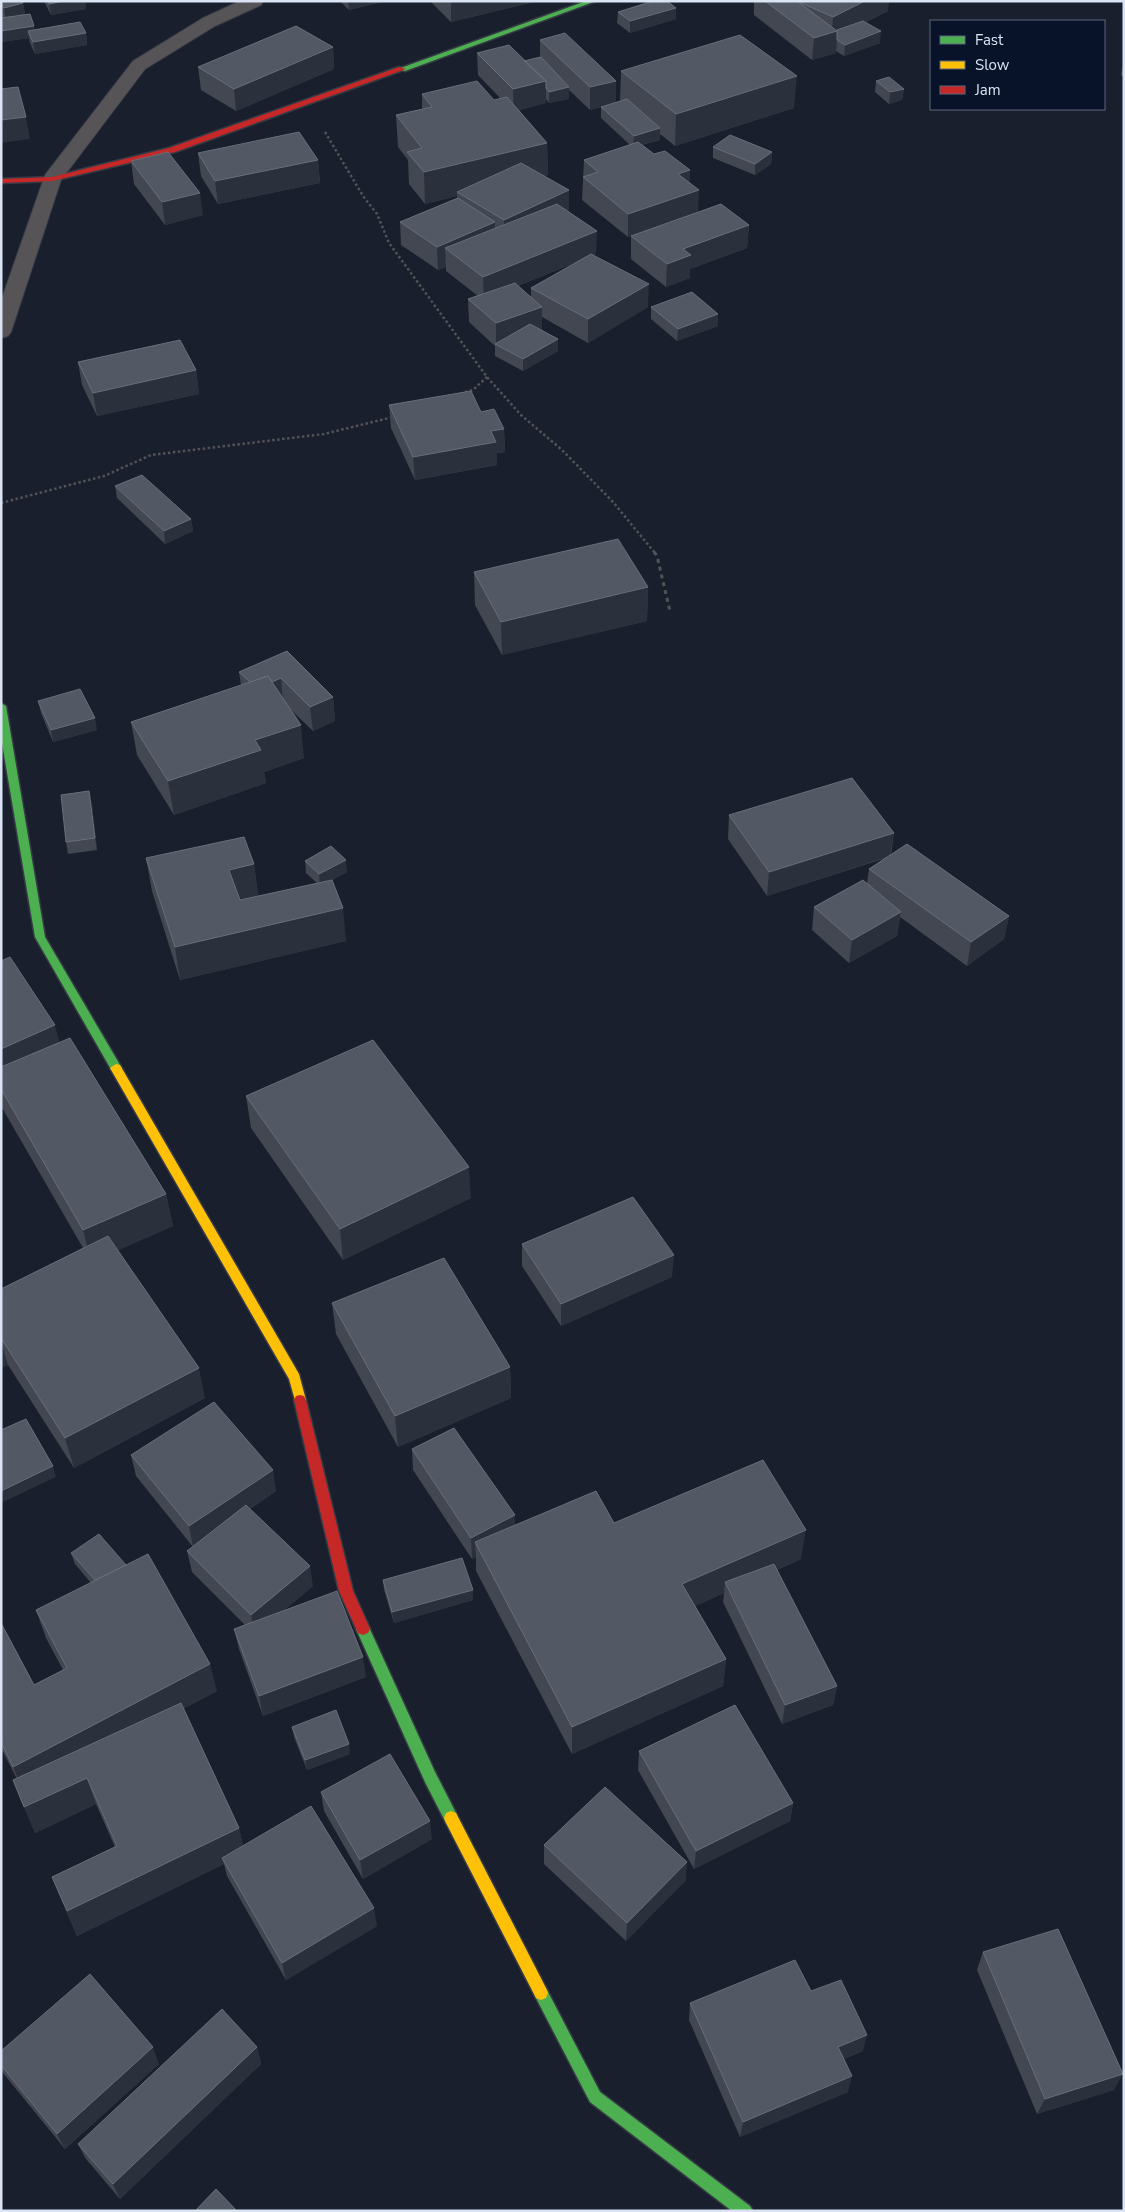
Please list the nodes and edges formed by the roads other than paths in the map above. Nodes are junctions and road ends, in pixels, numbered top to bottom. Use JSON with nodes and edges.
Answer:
{"nodes":[{"id":1,"x":211,"y":1,"type":"edge"},
{"id":2,"x":255,"y":1,"type":"edge"},
{"id":3,"x":594,"y":1,"type":"edge"},
{"id":4,"x":230,"y":13,"type":"junction"},
{"id":5,"x":52,"y":179,"type":"junction"},
{"id":6,"x":1,"y":181,"type":"edge"},
{"id":7,"x":8,"y":289,"type":"edge"},
{"id":8,"x":1,"y":332,"type":"edge"},
{"id":9,"x":1,"y":706,"type":"edge"},
{"id":10,"x":745,"y":2211,"type":"edge"}],
"edges":[{"from":1,"to":4,"type":"street"},
{"from":2,"to":4,"type":"street"},
{"from":3,"to":5,"type":"street"},
{"from":4,"to":5,"type":"street"},
{"from":5,"to":6,"type":"street"},
{"from":5,"to":7,"type":"street"},
{"from":7,"to":8,"type":"street"},
{"from":9,"to":10,"type":"street"}]}
